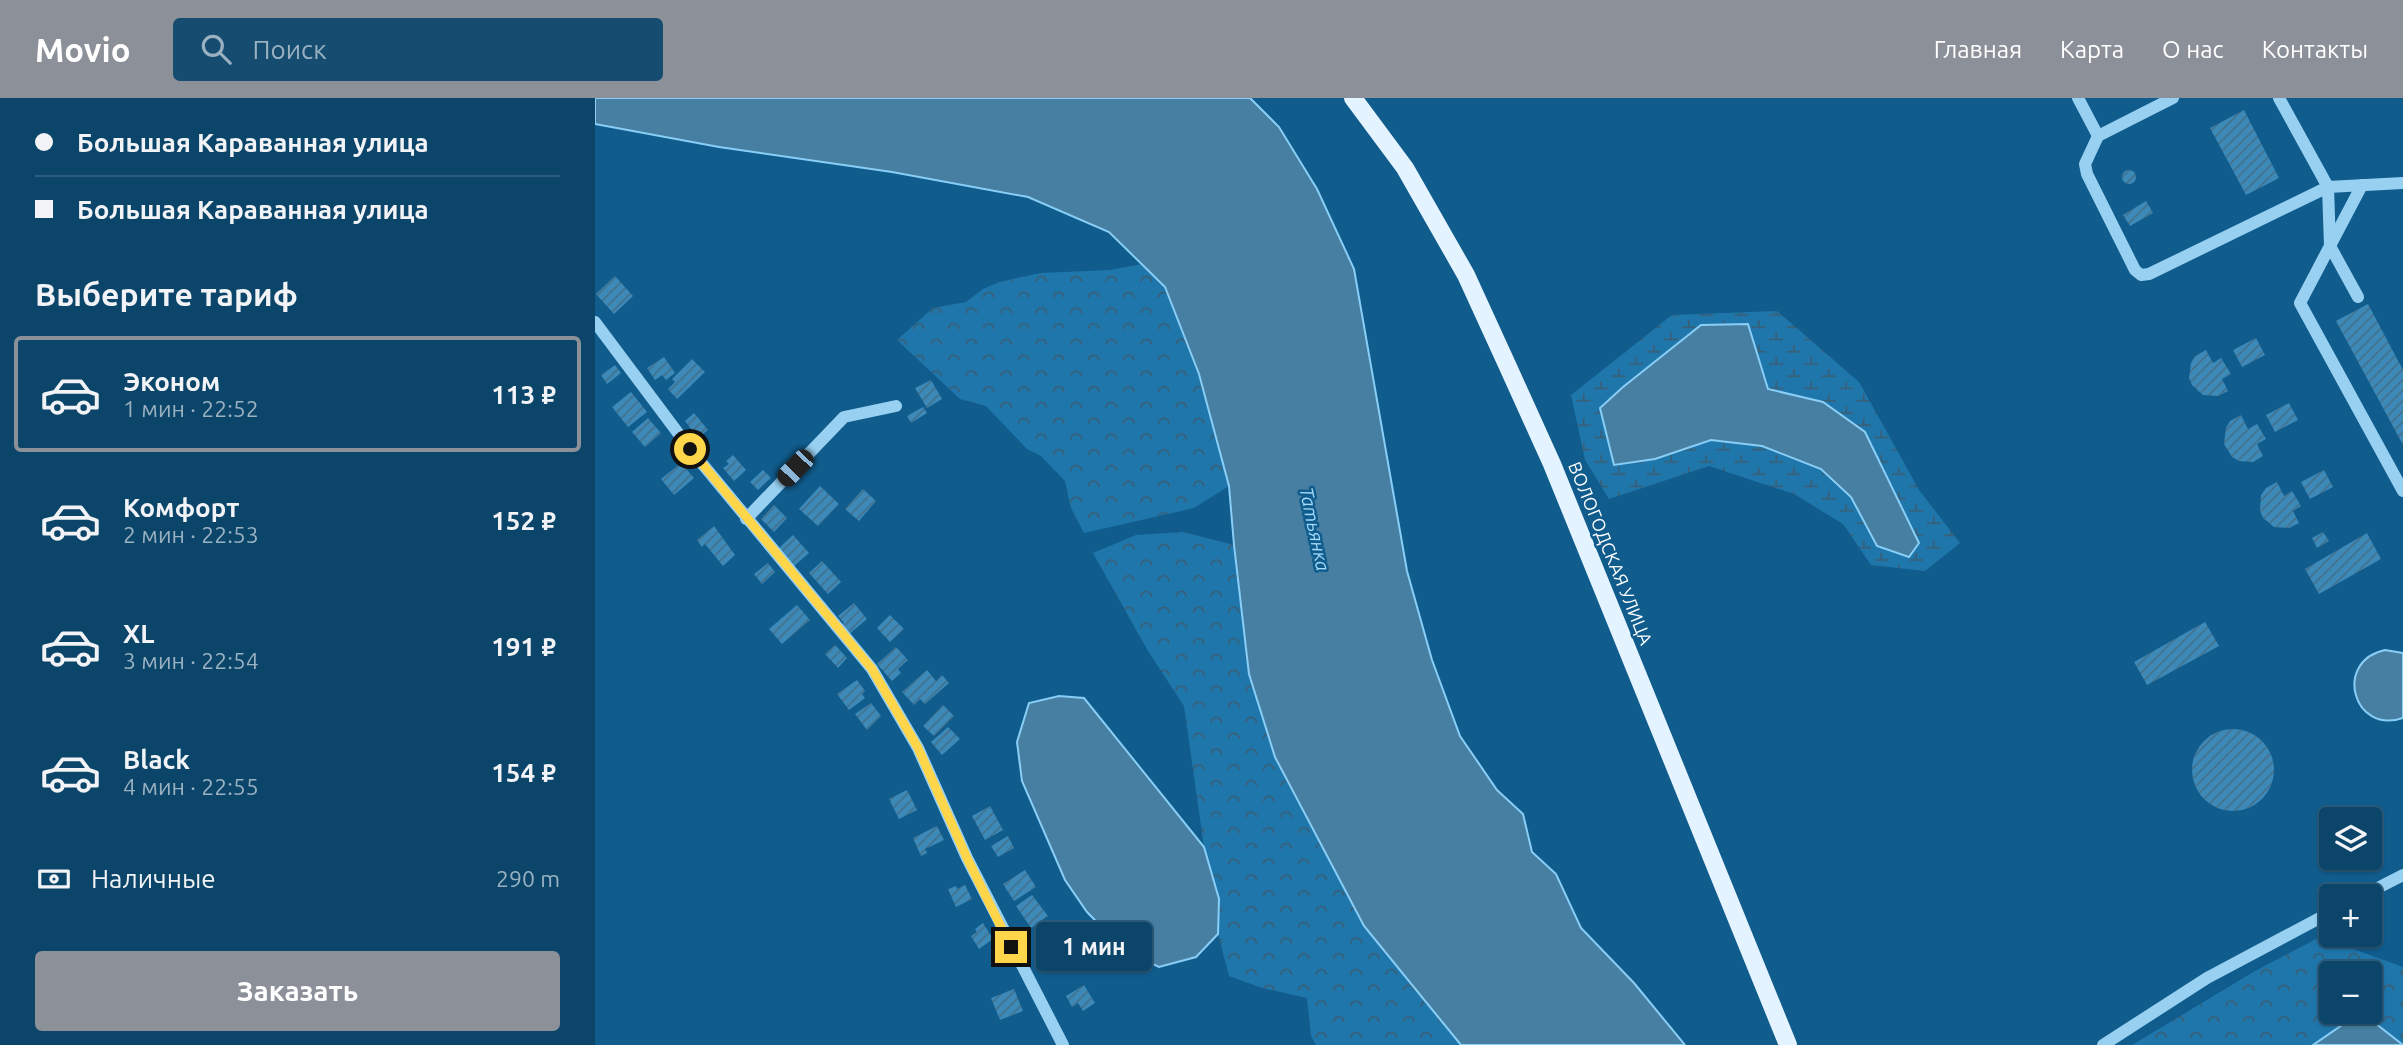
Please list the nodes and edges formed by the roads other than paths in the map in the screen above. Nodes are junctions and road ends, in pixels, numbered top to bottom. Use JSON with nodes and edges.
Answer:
{"nodes":[{"id":1,"x":1353,"y":98,"type":"edge"},
{"id":2,"x":2078,"y":98,"type":"edge"},
{"id":3,"x":2173,"y":98,"type":"edge"},
{"id":4,"x":2279,"y":98,"type":"edge"},
{"id":5,"x":2098,"y":136,"type":"junction"},
{"id":6,"x":2403,"y":183,"type":"edge"},
{"id":7,"x":2362,"y":185,"type":"junction"},
{"id":8,"x":2328,"y":187,"type":"junction"},
{"id":9,"x":2330,"y":246,"type":"junction"},
{"id":10,"x":2358,"y":297,"type":"dead end"},
{"id":11,"x":597,"y":328,"type":"edge"},
{"id":12,"x":896,"y":406,"type":"dead end"},
{"id":13,"x":2403,"y":491,"type":"edge"},
{"id":14,"x":746,"y":519,"type":"junction"},
{"id":15,"x":2403,"y":875,"type":"edge"},
{"id":16,"x":2382,"y":886,"type":"edge"},
{"id":17,"x":2319,"y":918,"type":"edge"},
{"id":18,"x":1063,"y":1045,"type":"edge"},
{"id":19,"x":1788,"y":1045,"type":"edge"},
{"id":20,"x":2103,"y":1045,"type":"edge"}],
"edges":[{"from":1,"to":19,"type":"main road","name":"ВОЛОГОДСКАЯ УЛИЦА"},
{"from":2,"to":5,"type":"street"},
{"from":3,"to":5,"type":"street"},
{"from":4,"to":8,"type":"street"},
{"from":5,"to":8,"type":"street"},
{"from":6,"to":7,"type":"street"},
{"from":7,"to":8,"type":"street"},
{"from":7,"to":9,"type":"street"},
{"from":8,"to":9,"type":"street"},
{"from":9,"to":10,"type":"street"},
{"from":9,"to":13,"type":"street"},
{"from":11,"to":14,"type":"street"},
{"from":12,"to":14,"type":"street"},
{"from":14,"to":18,"type":"street"},
{"from":15,"to":16,"type":"street"},
{"from":17,"to":20,"type":"street"}]}
